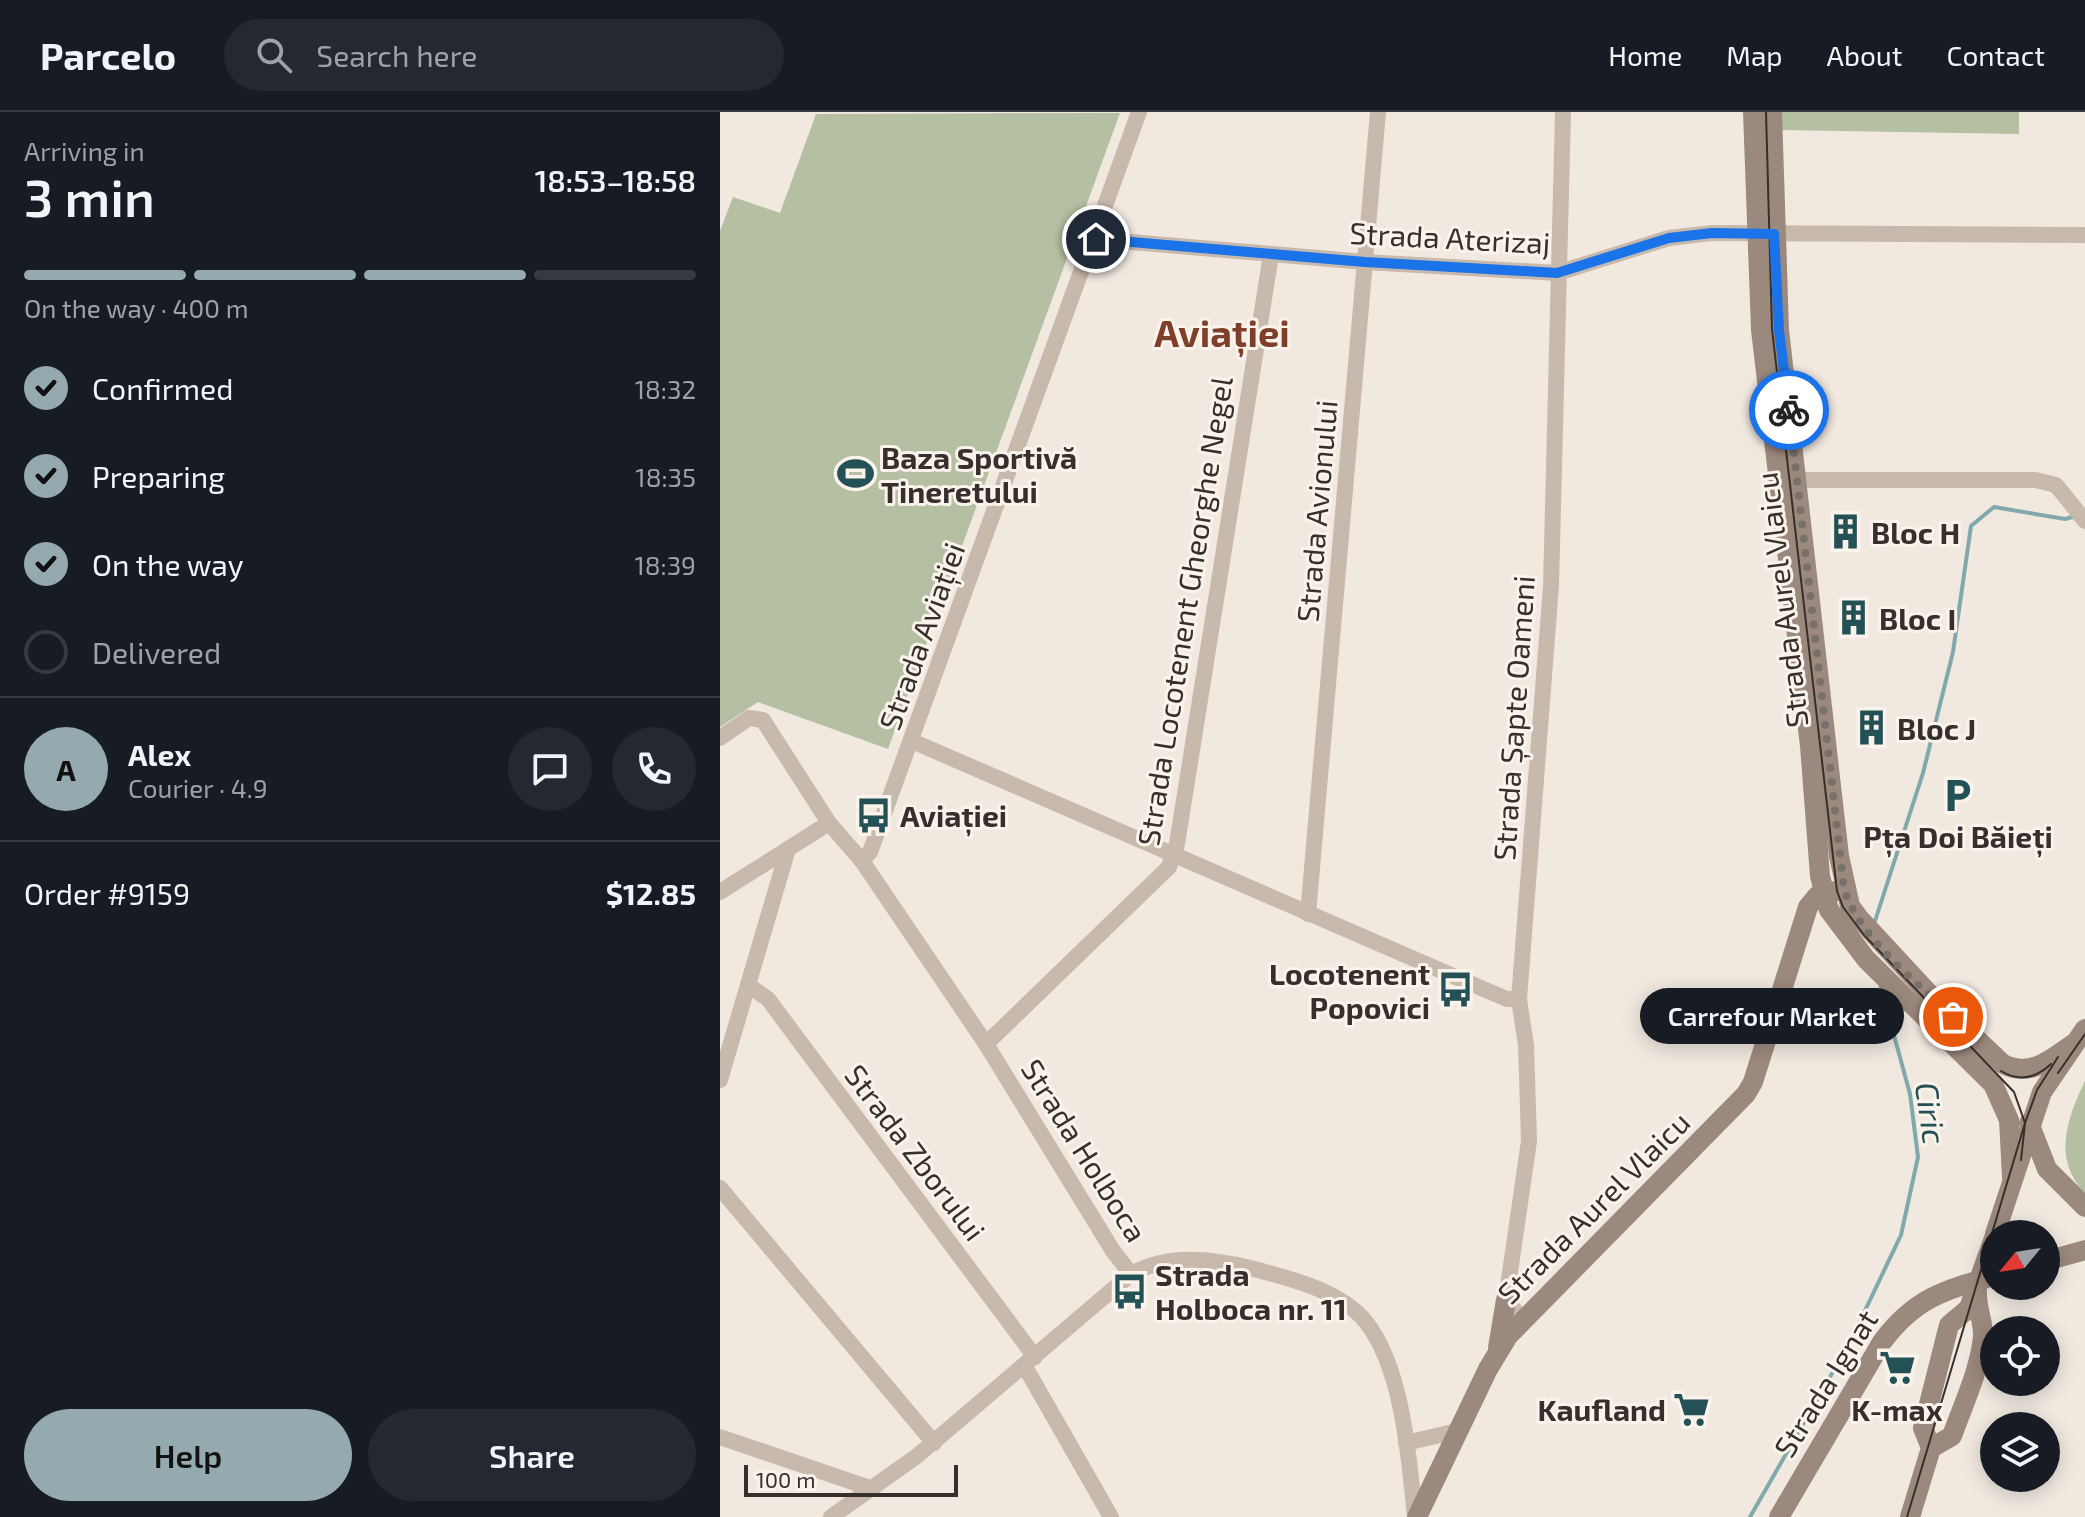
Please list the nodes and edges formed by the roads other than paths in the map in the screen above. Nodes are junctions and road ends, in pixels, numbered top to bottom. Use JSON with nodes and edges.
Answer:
{"nodes":[{"id":1,"x":1139,"y":112,"type":"edge"},
{"id":2,"x":1378,"y":112,"type":"edge"},
{"id":3,"x":1563,"y":112,"type":"edge"},
{"id":4,"x":1753,"y":112,"type":"edge"},
{"id":5,"x":1772,"y":112,"type":"edge"},
{"id":6,"x":1764,"y":234,"type":"junction"},
{"id":7,"x":2085,"y":235,"type":"edge"},
{"id":8,"x":1096,"y":239,"type":"junction"},
{"id":9,"x":1271,"y":255,"type":"junction"},
{"id":10,"x":1365,"y":262,"type":"junction"},
{"id":11,"x":1557,"y":273,"type":"junction"},
{"id":12,"x":1788,"y":480,"type":"junction"},
{"id":13,"x":2085,"y":521,"type":"edge"},
{"id":14,"x":720,"y":738,"type":"edge"},
{"id":15,"x":912,"y":741,"type":"junction"},
{"id":16,"x":829,"y":823,"type":"junction"},
{"id":17,"x":1816,"y":836,"type":"junction"},
{"id":18,"x":788,"y":849,"type":"junction"},
{"id":19,"x":1174,"y":854,"type":"junction"},
{"id":20,"x":862,"y":861,"type":"junction"},
{"id":21,"x":1834,"y":891,"type":"junction"},
{"id":22,"x":720,"y":892,"type":"edge"},
{"id":23,"x":1308,"y":914,"type":"junction"},
{"id":24,"x":1839,"y":926,"type":"junction"},
{"id":25,"x":1799,"y":936,"type":"junction"},
{"id":26,"x":1873,"y":951,"type":"junction"},
{"id":27,"x":748,"y":985,"type":"junction"},
{"id":28,"x":1519,"y":999,"type":"junction"},
{"id":29,"x":2079,"y":1036,"type":"edge"},
{"id":30,"x":986,"y":1044,"type":"junction"},
{"id":31,"x":720,"y":1080,"type":"edge"},
{"id":32,"x":2029,"y":1123,"type":"junction"},
{"id":33,"x":2047,"y":1169,"type":"junction"},
{"id":34,"x":2014,"y":1173,"type":"junction"},
{"id":35,"x":720,"y":1188,"type":"edge"},
{"id":36,"x":2085,"y":1207,"type":"edge"},
{"id":37,"x":2000,"y":1220,"type":"edge"},
{"id":38,"x":2085,"y":1250,"type":"edge"},
{"id":39,"x":2060,"y":1257,"type":"edge"},
{"id":40,"x":1131,"y":1274,"type":"junction"},
{"id":41,"x":1980,"y":1284,"type":"edge"},
{"id":42,"x":1980,"y":1290,"type":"edge"},
{"id":43,"x":1506,"y":1296,"type":"junction"},
{"id":44,"x":1980,"y":1296,"type":"edge"},
{"id":45,"x":1543,"y":1297,"type":"junction"},
{"id":46,"x":1522,"y":1319,"type":"junction"},
{"id":47,"x":1498,"y":1353,"type":"junction"},
{"id":48,"x":1030,"y":1361,"type":"junction"},
{"id":49,"x":1457,"y":1431,"type":"junction"},
{"id":50,"x":720,"y":1437,"type":"edge"},
{"id":51,"x":934,"y":1443,"type":"junction"},
{"id":52,"x":1406,"y":1443,"type":"junction"},
{"id":53,"x":1931,"y":1448,"type":"junction"},
{"id":54,"x":873,"y":1489,"type":"junction"},
{"id":55,"x":831,"y":1517,"type":"edge"},
{"id":56,"x":1111,"y":1517,"type":"edge"},
{"id":57,"x":1416,"y":1517,"type":"edge"},
{"id":58,"x":1779,"y":1517,"type":"edge"},
{"id":59,"x":1910,"y":1517,"type":"edge"}],
"edges":[{"from":1,"to":8,"type":"street","name":"Strada Aviației"},
{"from":2,"to":10,"type":"street","name":"Strada Avionului"},
{"from":3,"to":11,"type":"street","name":"Strada Șapte Oameni"},
{"from":4,"to":6,"type":"main road","name":"Strada Aurel Vlaicu"},
{"from":5,"to":6,"type":"main road","name":"Strada Aurel Vlaicu"},
{"from":6,"to":7,"type":"street","name":"Strada Aterizaj"},
{"from":6,"to":11,"type":"street","name":"Strada Aterizaj"},
{"from":6,"to":12,"type":"main road","name":"Strada Aurel Vlaicu"},
{"from":8,"to":9,"type":"street","name":"Strada Aterizaj"},
{"from":8,"to":15,"type":"street","name":"Strada Aviației"},
{"from":9,"to":10,"type":"street","name":"Strada Aterizaj"},
{"from":9,"to":19,"type":"street","name":"Strada Locotenent Gheorghe Negel"},
{"from":10,"to":11,"type":"street","name":"Strada Aterizaj"},
{"from":10,"to":23,"type":"street","name":"Strada Avionului"},
{"from":11,"to":28,"type":"street","name":"Strada Șapte Oameni"},
{"from":12,"to":13,"type":"street"},
{"from":12,"to":17,"type":"main road","name":"Strada Aurel Vlaicu"},
{"from":12,"to":21,"type":"main road","name":"Strada Aurel Vlaicu"},
{"from":14,"to":16,"type":"street","name":"Strada Holboca"},
{"from":15,"to":19,"type":"street"},
{"from":15,"to":20,"type":"street","name":"Strada Aviației"},
{"from":16,"to":18,"type":"street"},
{"from":16,"to":20,"type":"street","name":"Strada Holboca"},
{"from":17,"to":21,"type":"main road","name":"Strada Aurel Vlaicu"},
{"from":17,"to":25,"type":"main road","name":"Strada Aurel Vlaicu"},
{"from":18,"to":22,"type":"street"},
{"from":18,"to":27,"type":"street"},
{"from":19,"to":23,"type":"street"},
{"from":19,"to":30,"type":"street","name":"Strada Locotenent Gheorghe Negel"},
{"from":20,"to":30,"type":"street","name":"Strada Holboca"},
{"from":21,"to":24,"type":"main road","name":"Strada Aurel Vlaicu"},
{"from":21,"to":25,"type":"main road","name":"Strada Aurel Vlaicu"},
{"from":21,"to":26,"type":"main road","name":"Strada Aurel Vlaicu"},
{"from":23,"to":28,"type":"street"},
{"from":24,"to":25,"type":"main road"},
{"from":24,"to":26,"type":"main road","name":"Strada Aurel Vlaicu"},
{"from":25,"to":45,"type":"main road","name":"Strada Aurel Vlaicu"},
{"from":26,"to":29,"type":"main road","name":"Strada Aurel Vlaicu"},
{"from":26,"to":34,"type":"main road","name":"Strada Aurel Vlaicu"},
{"from":27,"to":31,"type":"street"},
{"from":27,"to":48,"type":"street","name":"Strada Zborului"},
{"from":28,"to":43,"type":"street","name":"Strada Șapte Oameni"},
{"from":29,"to":32,"type":"main road"},
{"from":30,"to":40,"type":"street","name":"Strada Holboca"},
{"from":32,"to":33,"type":"main road"},
{"from":32,"to":34,"type":"main road"},
{"from":33,"to":34,"type":"main road"},
{"from":33,"to":36,"type":"main road"},
{"from":34,"to":37,"type":"main road"},
{"from":35,"to":51,"type":"street"},
{"from":38,"to":39,"type":"main road"},
{"from":40,"to":48,"type":"street"},
{"from":40,"to":52,"type":"street","name":"Strada Holboca"},
{"from":41,"to":58,"type":"main road","name":"Strada Ignat"},
{"from":42,"to":53,"type":"main road"},
{"from":43,"to":45,"type":"street"},
{"from":43,"to":46,"type":"street"},
{"from":43,"to":47,"type":"main road"},
{"from":44,"to":53,"type":"main road"},
{"from":45,"to":46,"type":"main road","name":"Strada Aurel Vlaicu"},
{"from":46,"to":47,"type":"main road","name":"Strada Aurel Vlaicu"},
{"from":47,"to":49,"type":"main road","name":"Strada Aurel Vlaicu"},
{"from":48,"to":51,"type":"street"},
{"from":48,"to":56,"type":"street","name":"Strada Zborului"},
{"from":49,"to":52,"type":"street"},
{"from":49,"to":57,"type":"main road","name":"Strada Aurel Vlaicu"},
{"from":50,"to":54,"type":"street"},
{"from":51,"to":54,"type":"street"},
{"from":52,"to":57,"type":"street","name":"Strada Holboca"},
{"from":53,"to":59,"type":"main road"},
{"from":54,"to":55,"type":"street"}]}
